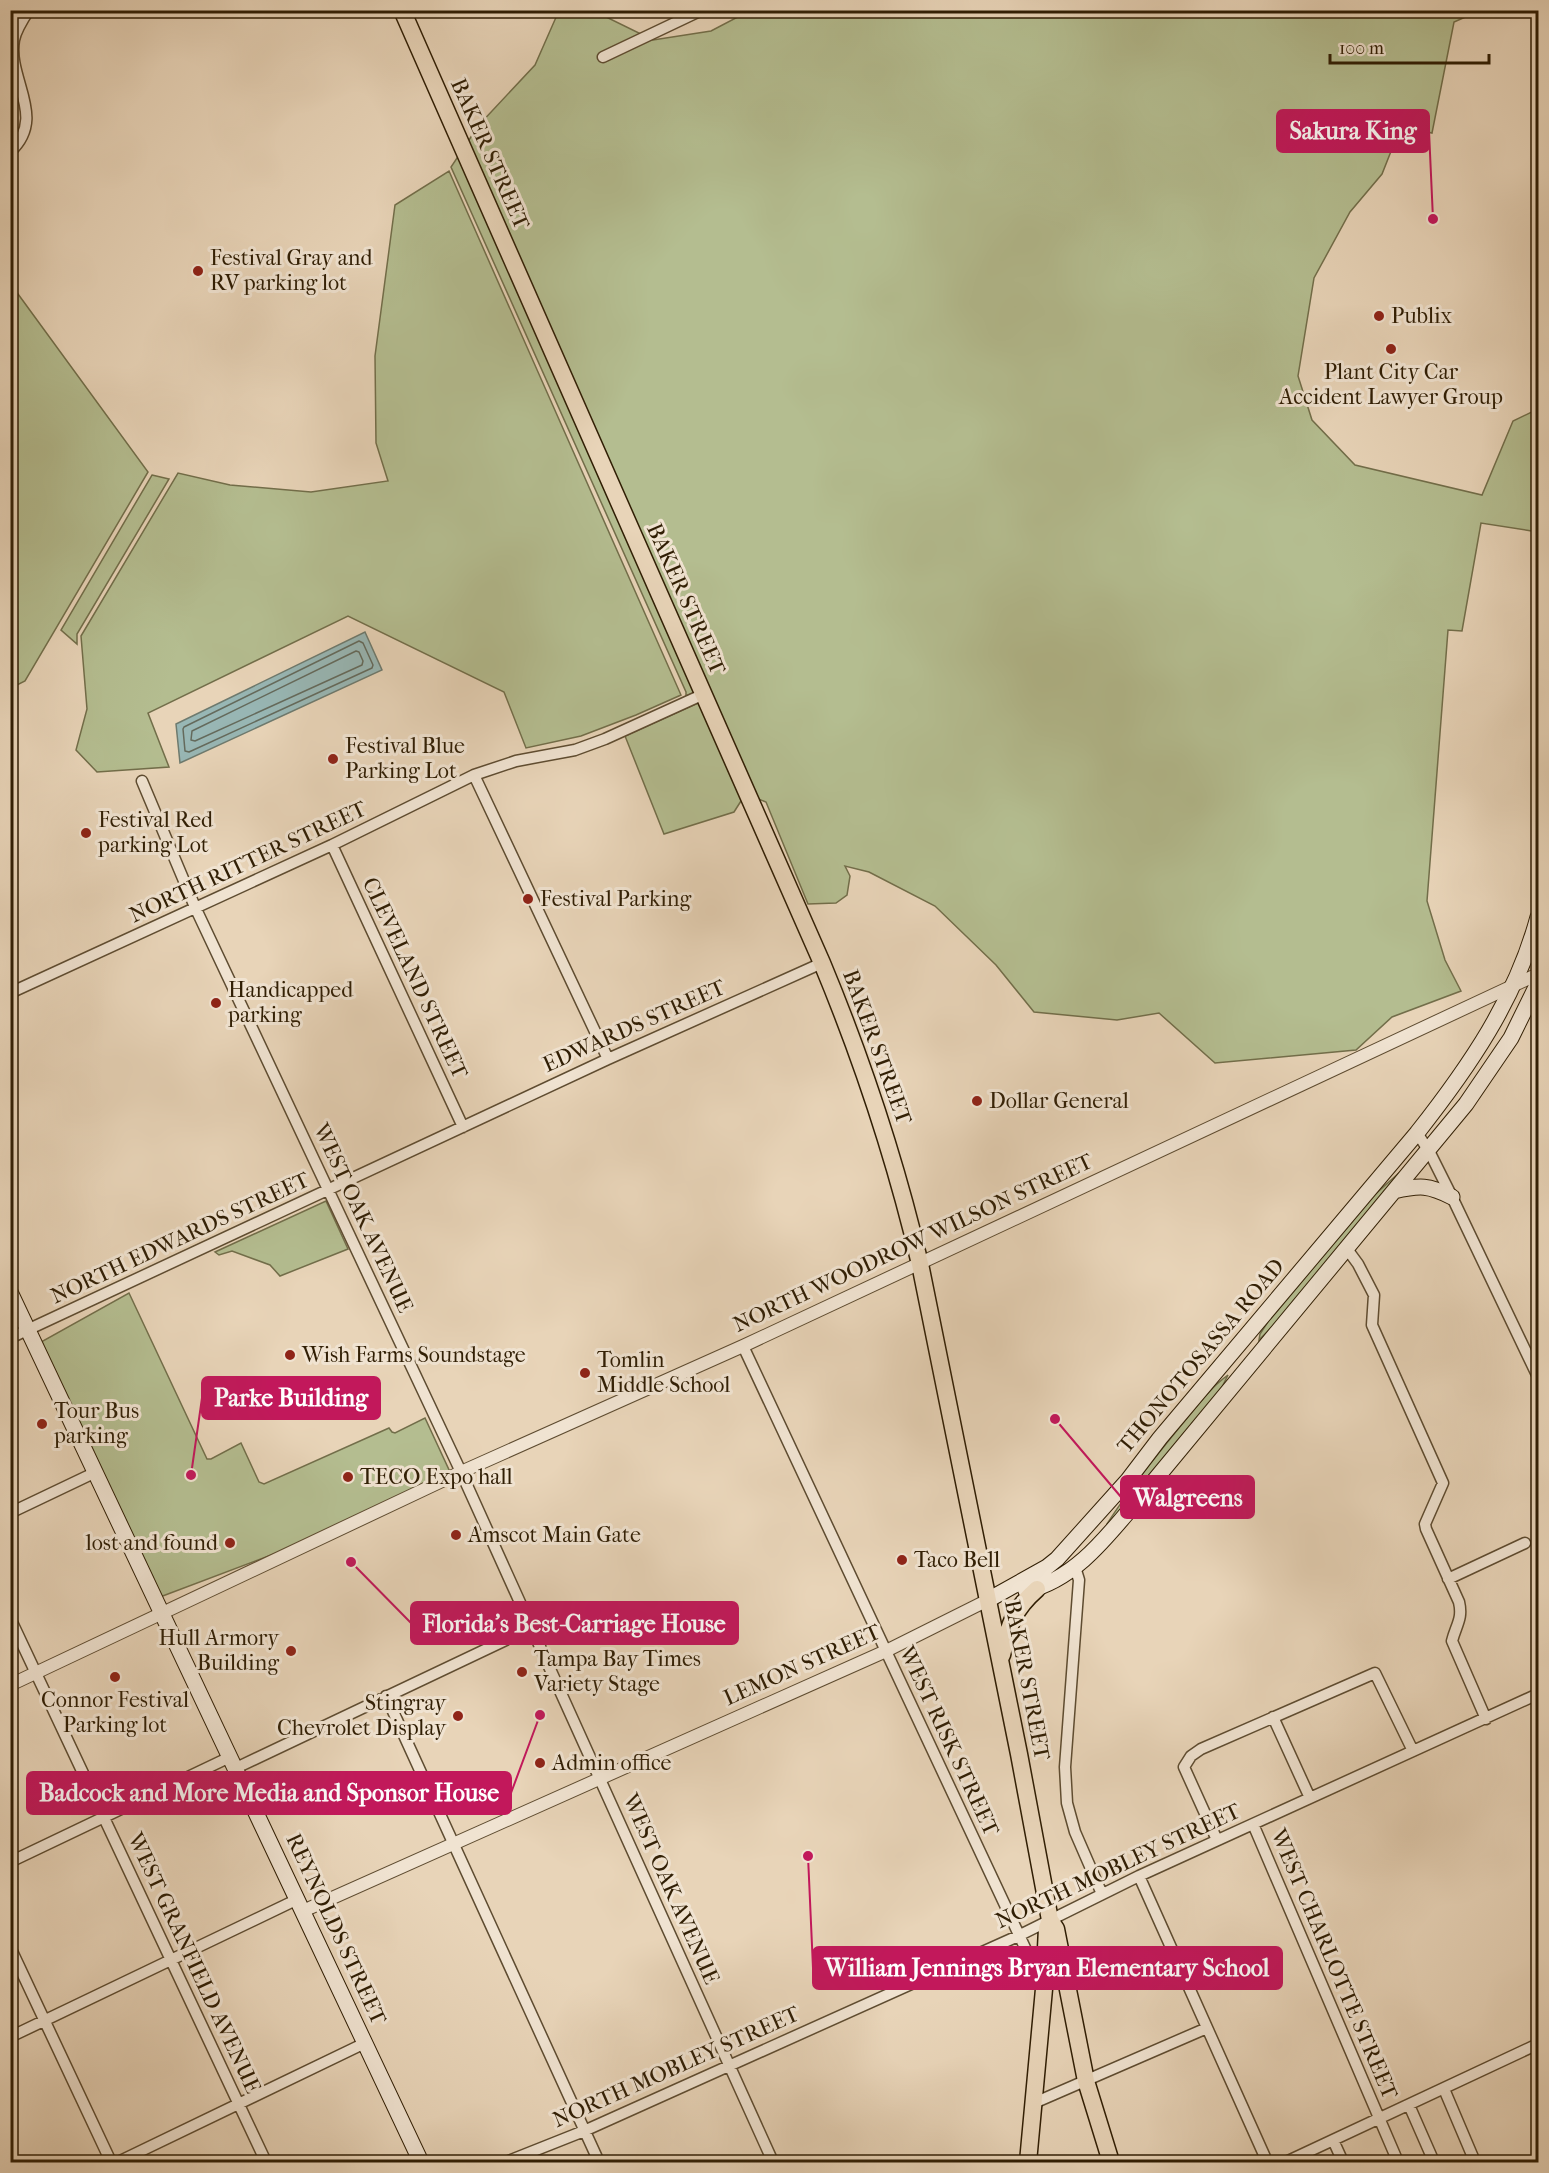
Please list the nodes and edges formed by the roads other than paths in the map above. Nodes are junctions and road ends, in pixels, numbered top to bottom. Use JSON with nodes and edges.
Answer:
{"nodes":[{"id":1,"x":29,"y":10,"type":"edge"},
{"id":2,"x":402,"y":10,"type":"edge"},
{"id":3,"x":702,"y":10,"type":"edge"},
{"id":4,"x":603,"y":57,"type":"dead end"},
{"id":5,"x":10,"y":153,"type":"edge"},
{"id":6,"x":704,"y":694,"type":"junction"},
{"id":7,"x":474,"y":775,"type":"junction"},
{"id":8,"x":142,"y":781,"type":"dead end"},
{"id":9,"x":332,"y":846,"type":"junction"},
{"id":10,"x":195,"y":907,"type":"junction"},
{"id":11,"x":1539,"y":917,"type":"edge"},
{"id":12,"x":1535,"y":941,"type":"edge"},
{"id":13,"x":822,"y":963,"type":"junction"},
{"id":14,"x":1539,"y":974,"type":"edge"},
{"id":15,"x":1539,"y":983,"type":"edge"},
{"id":16,"x":1513,"y":987,"type":"junction"},
{"id":17,"x":10,"y":993,"type":"edge"},
{"id":18,"x":608,"y":1059,"type":"junction"},
{"id":19,"x":463,"y":1127,"type":"junction"},
{"id":20,"x":1417,"y":1133,"type":"junction"},
{"id":21,"x":1429,"y":1151,"type":"junction"},
{"id":22,"x":329,"y":1191,"type":"junction"},
{"id":23,"x":1394,"y":1191,"type":"junction"},
{"id":24,"x":1452,"y":1197,"type":"junction"},
{"id":25,"x":1347,"y":1249,"type":"junction"},
{"id":26,"x":920,"y":1264,"type":"junction"},
{"id":27,"x":10,"y":1292,"type":"edge"},
{"id":28,"x":28,"y":1330,"type":"junction"},
{"id":29,"x":10,"y":1338,"type":"edge"},
{"id":30,"x":743,"y":1346,"type":"junction"},
{"id":31,"x":1539,"y":1377,"type":"edge"},
{"id":32,"x":96,"y":1472,"type":"junction"},
{"id":33,"x":462,"y":1472,"type":"junction"},
{"id":34,"x":10,"y":1513,"type":"edge"},
{"id":35,"x":1088,"y":1526,"type":"junction"},
{"id":36,"x":1525,"y":1543,"type":"dead end"},
{"id":37,"x":1047,"y":1567,"type":"junction"},
{"id":38,"x":1075,"y":1567,"type":"junction"},
{"id":39,"x":1448,"y":1579,"type":"junction"},
{"id":40,"x":1037,"y":1589,"type":"junction"},
{"id":41,"x":988,"y":1600,"type":"junction"},
{"id":42,"x":162,"y":1614,"type":"junction"},
{"id":43,"x":10,"y":1618,"type":"edge"},
{"id":44,"x":531,"y":1628,"type":"junction"},
{"id":45,"x":886,"y":1651,"type":"junction"},
{"id":46,"x":1000,"y":1662,"type":"junction"},
{"id":47,"x":37,"y":1673,"type":"junction"},
{"id":48,"x":10,"y":1685,"type":"edge"},
{"id":49,"x":1539,"y":1694,"type":"edge"},
{"id":50,"x":386,"y":1696,"type":"junction"},
{"id":51,"x":1273,"y":1717,"type":"junction"},
{"id":52,"x":1486,"y":1719,"type":"junction"},
{"id":53,"x":1413,"y":1751,"type":"junction"},
{"id":54,"x":233,"y":1762,"type":"junction"},
{"id":55,"x":600,"y":1779,"type":"junction"},
{"id":56,"x":1310,"y":1798,"type":"junction"},
{"id":57,"x":104,"y":1816,"type":"junction"},
{"id":58,"x":1253,"y":1824,"type":"junction"},
{"id":59,"x":1217,"y":1840,"type":"junction"},
{"id":60,"x":453,"y":1845,"type":"junction"},
{"id":61,"x":10,"y":1862,"type":"edge"},
{"id":62,"x":1139,"y":1876,"type":"junction"},
{"id":63,"x":1102,"y":1893,"type":"junction"},
{"id":64,"x":301,"y":1905,"type":"junction"},
{"id":65,"x":1050,"y":1920,"type":"junction"},
{"id":66,"x":1018,"y":1935,"type":"junction"},
{"id":67,"x":10,"y":1947,"type":"edge"},
{"id":68,"x":172,"y":1961,"type":"junction"},
{"id":69,"x":1044,"y":1989,"type":"junction"},
{"id":70,"x":45,"y":2022,"type":"junction"},
{"id":71,"x":1207,"y":2028,"type":"junction"},
{"id":72,"x":10,"y":2037,"type":"edge"},
{"id":73,"x":365,"y":2043,"type":"junction"},
{"id":74,"x":1539,"y":2044,"type":"edge"},
{"id":75,"x":729,"y":2065,"type":"junction"},
{"id":76,"x":1086,"y":2081,"type":"junction"},
{"id":77,"x":1444,"y":2089,"type":"junction"},
{"id":78,"x":1034,"y":2103,"type":"junction"},
{"id":79,"x":238,"y":2104,"type":"junction"},
{"id":80,"x":1409,"y":2105,"type":"junction"},
{"id":81,"x":1379,"y":2119,"type":"junction"},
{"id":82,"x":584,"y":2131,"type":"junction"},
{"id":83,"x":1334,"y":2140,"type":"junction"},
{"id":84,"x":511,"y":2161,"type":"edge"},
{"id":85,"x":1290,"y":2162,"type":"edge"},
{"id":86,"x":111,"y":2163,"type":"edge"},
{"id":87,"x":118,"y":2163,"type":"edge"},
{"id":88,"x":266,"y":2163,"type":"edge"},
{"id":89,"x":421,"y":2163,"type":"edge"},
{"id":90,"x":599,"y":2163,"type":"edge"},
{"id":91,"x":773,"y":2163,"type":"edge"},
{"id":92,"x":1028,"y":2163,"type":"edge"},
{"id":93,"x":1111,"y":2163,"type":"edge"},
{"id":94,"x":1264,"y":2163,"type":"edge"},
{"id":95,"x":1344,"y":2163,"type":"edge"},
{"id":96,"x":1398,"y":2163,"type":"edge"},
{"id":97,"x":1434,"y":2163,"type":"edge"},
{"id":98,"x":1475,"y":2163,"type":"edge"}],
"edges":[{"from":1,"to":5,"type":"street"},
{"from":2,"to":6,"type":"main road","name":"BAKER STREET"},
{"from":3,"to":4,"type":"street"},
{"from":6,"to":7,"type":"street","name":"NORTH RITTER STREET"},
{"from":6,"to":13,"type":"main road","name":"BAKER STREET"},
{"from":7,"to":9,"type":"street","name":"NORTH RITTER STREET"},
{"from":7,"to":18,"type":"street"},
{"from":8,"to":10,"type":"street","name":"WEST OAK AVENUE"},
{"from":9,"to":10,"type":"street","name":"NORTH RITTER STREET"},
{"from":9,"to":19,"type":"street","name":"CLEVELAND STREET"},
{"from":10,"to":17,"type":"street","name":"NORTH RITTER STREET"},
{"from":10,"to":22,"type":"street","name":"WEST OAK AVENUE"},
{"from":11,"to":12,"type":"main road","name":"THONOTOSASSA ROAD"},
{"from":12,"to":16,"type":"main road","name":"THONOTOSASSA ROAD"},
{"from":13,"to":18,"type":"street","name":"EDWARDS STREET"},
{"from":13,"to":26,"type":"main road","name":"BAKER STREET"},
{"from":14,"to":16,"type":"street","name":"NORTH WOODROW WILSON STREET"},
{"from":15,"to":21,"type":"main road","name":"THONOTOSASSA ROAD"},
{"from":16,"to":20,"type":"main road","name":"THONOTOSASSA ROAD"},
{"from":16,"to":26,"type":"street","name":"NORTH WOODROW WILSON STREET"},
{"from":18,"to":19,"type":"street","name":"EDWARDS STREET"},
{"from":19,"to":22,"type":"street","name":"NORTH EDWARDS STREET"},
{"from":20,"to":21,"type":"street"},
{"from":20,"to":35,"type":"main road","name":"THONOTOSASSA ROAD"},
{"from":21,"to":23,"type":"main road","name":"THONOTOSASSA ROAD"},
{"from":21,"to":24,"type":"street"},
{"from":22,"to":28,"type":"street","name":"NORTH EDWARDS STREET"},
{"from":22,"to":33,"type":"street","name":"WEST OAK AVENUE"},
{"from":23,"to":24,"type":"main road"},
{"from":23,"to":25,"type":"main road","name":"THONOTOSASSA ROAD"},
{"from":24,"to":31,"type":"street"},
{"from":25,"to":38,"type":"main road","name":"THONOTOSASSA ROAD"},
{"from":25,"to":39,"type":"street"},
{"from":26,"to":30,"type":"street","name":"NORTH WOODROW WILSON STREET"},
{"from":26,"to":41,"type":"main road","name":"BAKER STREET"},
{"from":27,"to":28,"type":"main road","name":"REYNOLDS STREET"},
{"from":28,"to":29,"type":"street","name":"NORTH EDWARDS STREET"},
{"from":28,"to":32,"type":"main road","name":"REYNOLDS STREET"},
{"from":30,"to":33,"type":"street","name":"NORTH WOODROW WILSON STREET"},
{"from":30,"to":45,"type":"street","name":"WEST RISK STREET"},
{"from":32,"to":34,"type":"street"},
{"from":32,"to":42,"type":"main road","name":"REYNOLDS STREET"},
{"from":33,"to":42,"type":"street","name":"NORTH WOODROW WILSON STREET"},
{"from":33,"to":44,"type":"street","name":"WEST OAK AVENUE"},
{"from":35,"to":37,"type":"main road","name":"THONOTOSASSA ROAD"},
{"from":35,"to":38,"type":"main road"},
{"from":36,"to":39,"type":"street"},
{"from":37,"to":38,"type":"main road"},
{"from":37,"to":41,"type":"main road","name":"THONOTOSASSA ROAD"},
{"from":38,"to":40,"type":"main road","name":"THONOTOSASSA ROAD"},
{"from":38,"to":63,"type":"street"},
{"from":39,"to":52,"type":"street"},
{"from":40,"to":41,"type":"main road","name":"THONOTOSASSA ROAD"},
{"from":40,"to":46,"type":"main road"},
{"from":41,"to":45,"type":"street","name":"LEMON STREET"},
{"from":41,"to":46,"type":"main road","name":"BAKER STREET"},
{"from":42,"to":47,"type":"street","name":"NORTH WOODROW WILSON STREET"},
{"from":42,"to":54,"type":"main road","name":"REYNOLDS STREET"},
{"from":43,"to":47,"type":"street","name":"WEST GRANFIELD AVENUE"},
{"from":44,"to":50,"type":"street"},
{"from":44,"to":55,"type":"street","name":"WEST OAK AVENUE"},
{"from":45,"to":55,"type":"street","name":"LEMON STREET"},
{"from":45,"to":66,"type":"street","name":"WEST RISK STREET"},
{"from":46,"to":65,"type":"main road","name":"BAKER STREET"},
{"from":47,"to":48,"type":"street","name":"NORTH WOODROW WILSON STREET"},
{"from":47,"to":57,"type":"street","name":"WEST GRANFIELD AVENUE"},
{"from":49,"to":52,"type":"street","name":"NORTH MOBLEY STREET"},
{"from":50,"to":54,"type":"street"},
{"from":50,"to":60,"type":"street"},
{"from":51,"to":53,"type":"street"},
{"from":51,"to":56,"type":"street"},
{"from":51,"to":59,"type":"street"},
{"from":52,"to":53,"type":"street","name":"NORTH MOBLEY STREET"},
{"from":53,"to":56,"type":"street","name":"NORTH MOBLEY STREET"},
{"from":54,"to":57,"type":"street"},
{"from":54,"to":64,"type":"main road","name":"REYNOLDS STREET"},
{"from":55,"to":60,"type":"street","name":"LEMON STREET"},
{"from":55,"to":75,"type":"street","name":"WEST OAK AVENUE"},
{"from":56,"to":58,"type":"street","name":"NORTH MOBLEY STREET"},
{"from":57,"to":61,"type":"street"},
{"from":57,"to":68,"type":"street","name":"WEST GRANFIELD AVENUE"},
{"from":58,"to":59,"type":"street","name":"NORTH MOBLEY STREET"},
{"from":58,"to":81,"type":"street","name":"WEST CHARLOTTE STREET"},
{"from":59,"to":62,"type":"street","name":"NORTH MOBLEY STREET"},
{"from":60,"to":64,"type":"street","name":"LEMON STREET"},
{"from":60,"to":82,"type":"street"},
{"from":62,"to":63,"type":"street","name":"NORTH MOBLEY STREET"},
{"from":62,"to":71,"type":"street"},
{"from":63,"to":65,"type":"street","name":"NORTH MOBLEY STREET"},
{"from":64,"to":68,"type":"street"},
{"from":64,"to":73,"type":"main road","name":"REYNOLDS STREET"},
{"from":65,"to":66,"type":"street","name":"NORTH MOBLEY STREET"},
{"from":65,"to":69,"type":"main road"},
{"from":65,"to":76,"type":"main road","name":"BAKER STREET"},
{"from":66,"to":69,"type":"street","name":"WEST RISK STREET"},
{"from":66,"to":75,"type":"street","name":"NORTH MOBLEY STREET"},
{"from":67,"to":70,"type":"street"},
{"from":68,"to":70,"type":"street"},
{"from":68,"to":79,"type":"street","name":"WEST GRANFIELD AVENUE"},
{"from":69,"to":78,"type":"main road"},
{"from":70,"to":72,"type":"street"},
{"from":70,"to":86,"type":"street"},
{"from":71,"to":76,"type":"street"},
{"from":71,"to":94,"type":"street"},
{"from":73,"to":79,"type":"street"},
{"from":73,"to":89,"type":"main road","name":"REYNOLDS STREET"},
{"from":74,"to":77,"type":"street"},
{"from":75,"to":82,"type":"street","name":"NORTH MOBLEY STREET"},
{"from":75,"to":91,"type":"street","name":"WEST OAK AVENUE"},
{"from":76,"to":78,"type":"street"},
{"from":76,"to":93,"type":"main road","name":"BAKER STREET"},
{"from":77,"to":80,"type":"street"},
{"from":77,"to":98,"type":"street"},
{"from":78,"to":92,"type":"main road"},
{"from":79,"to":87,"type":"street"},
{"from":79,"to":88,"type":"street","name":"WEST GRANFIELD AVENUE"},
{"from":80,"to":81,"type":"street"},
{"from":80,"to":97,"type":"street"},
{"from":81,"to":83,"type":"street"},
{"from":81,"to":96,"type":"street","name":"WEST CHARLOTTE STREET"},
{"from":82,"to":84,"type":"street","name":"NORTH MOBLEY STREET"},
{"from":82,"to":90,"type":"street"},
{"from":83,"to":85,"type":"street"},
{"from":83,"to":95,"type":"street"}]}
